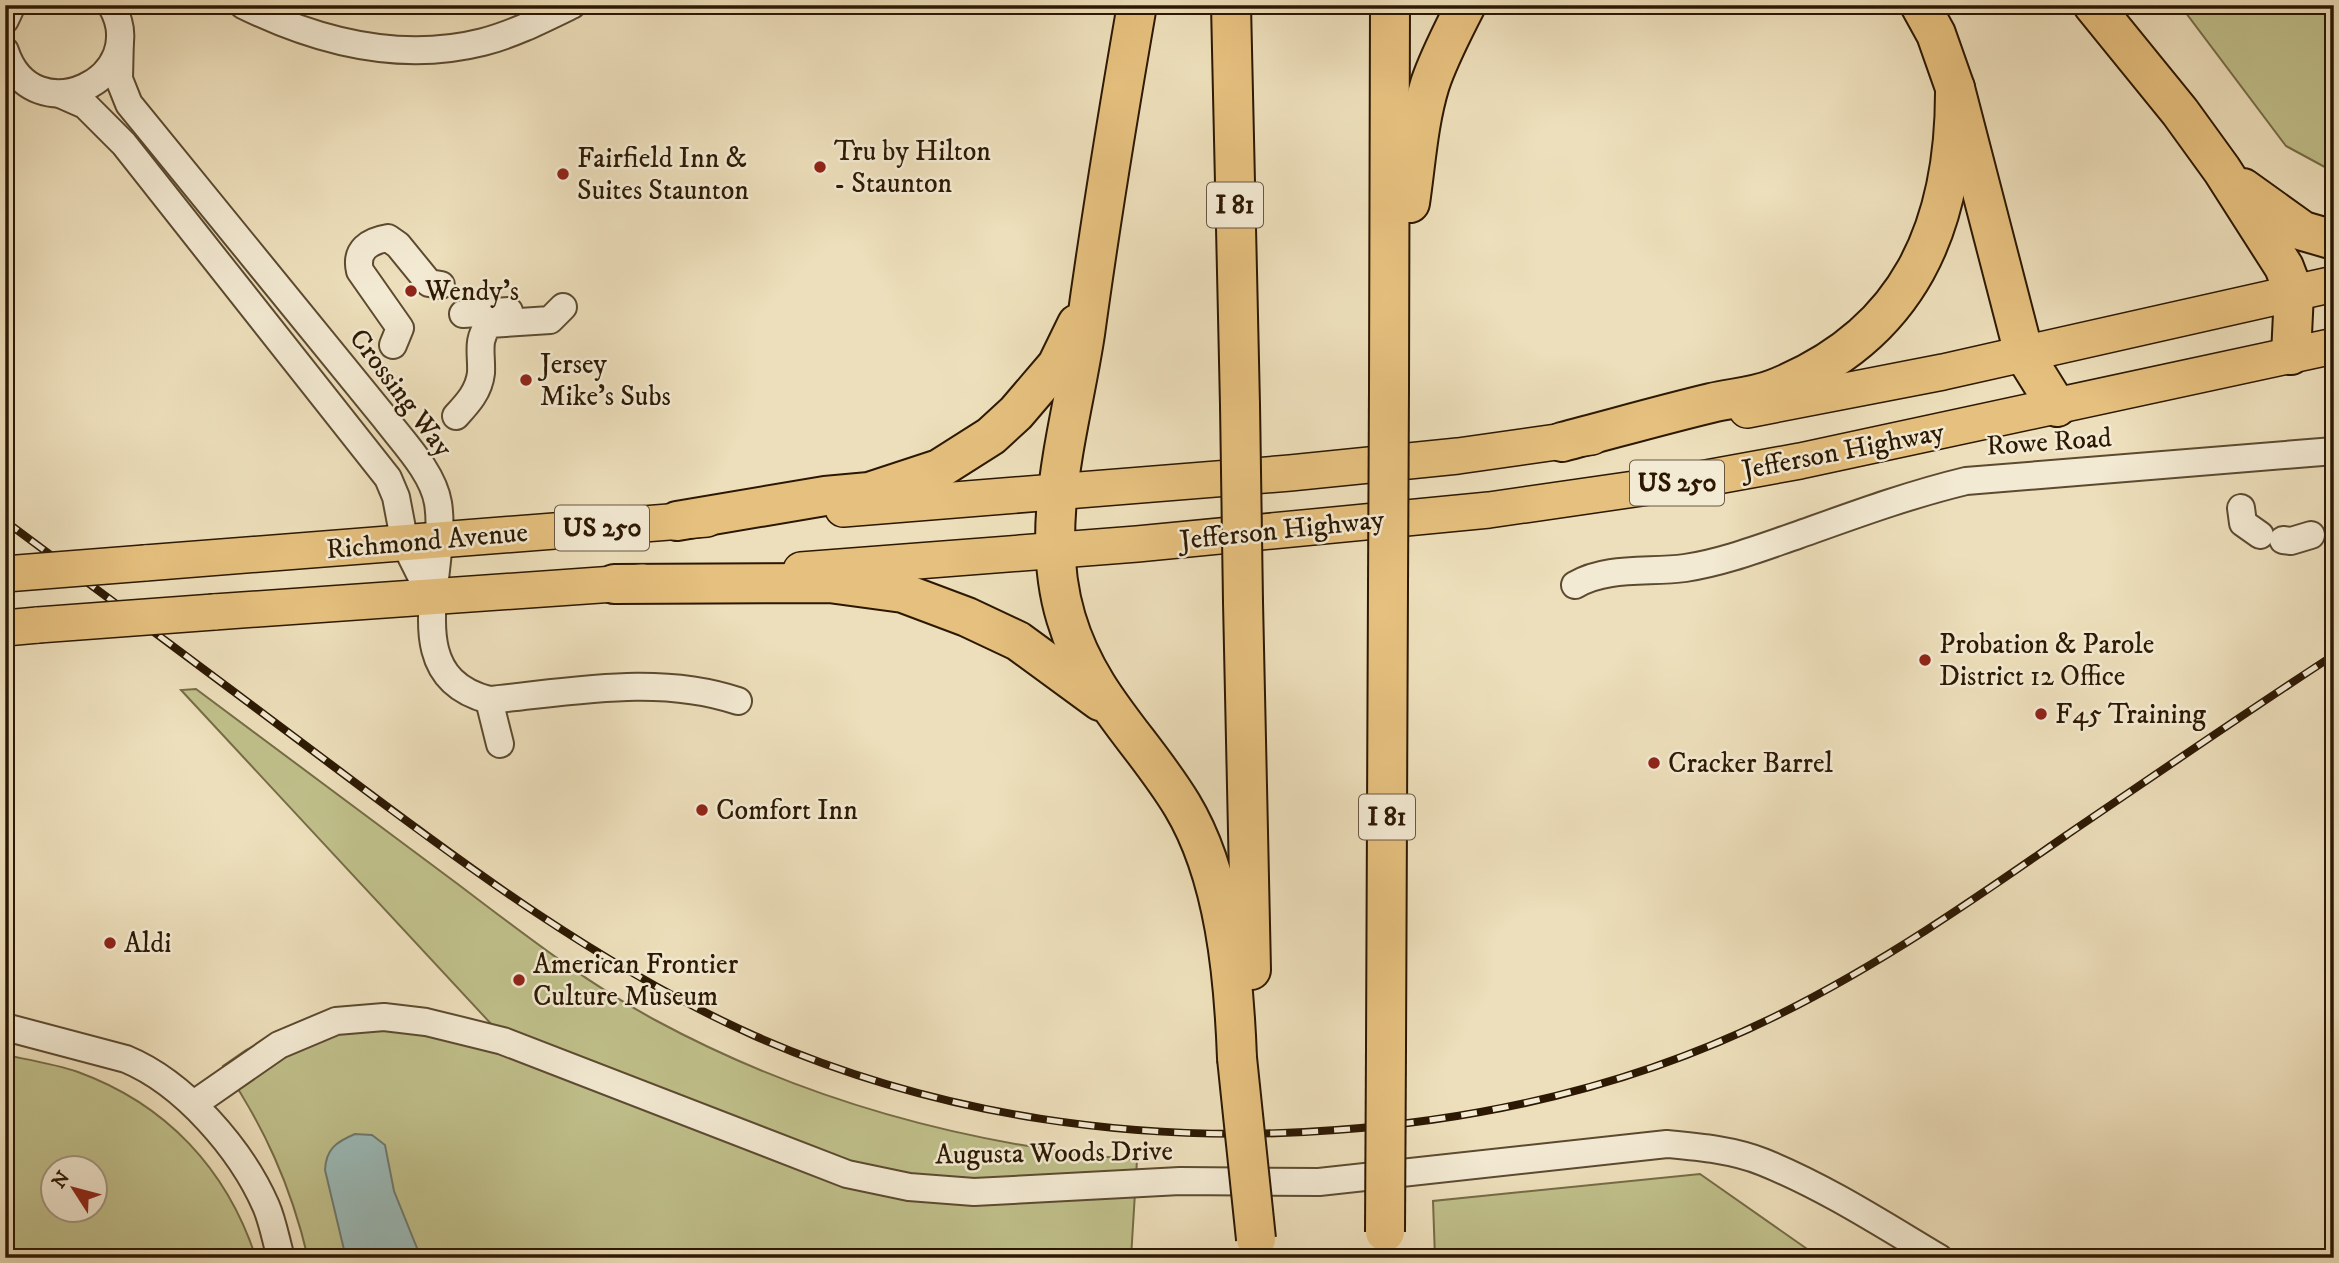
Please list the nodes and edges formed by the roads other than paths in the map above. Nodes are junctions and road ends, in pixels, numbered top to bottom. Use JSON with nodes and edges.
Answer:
{"nodes":[{"id":1,"x":12,"y":5,"type":"edge"},
{"id":2,"x":111,"y":5,"type":"edge"},
{"id":3,"x":243,"y":5,"type":"edge"},
{"id":4,"x":572,"y":5,"type":"edge"},
{"id":5,"x":1137,"y":5,"type":"edge"},
{"id":6,"x":1231,"y":5,"type":"edge"},
{"id":7,"x":1390,"y":5,"type":"edge"},
{"id":8,"x":1466,"y":5,"type":"edge"},
{"id":9,"x":1920,"y":5,"type":"edge"},
{"id":10,"x":2093,"y":5,"type":"edge"},
{"id":11,"x":5,"y":20,"type":"edge"},
{"id":12,"x":120,"y":36,"type":"junction"},
{"id":13,"x":5,"y":51,"type":"edge"},
{"id":14,"x":1955,"y":88,"type":"junction"},
{"id":15,"x":60,"y":94,"type":"junction"},
{"id":16,"x":2222,"y":170,"type":"junction"},
{"id":17,"x":167,"y":200,"type":"junction"},
{"id":18,"x":2334,"y":240,"type":"edge"},
{"id":19,"x":244,"y":242,"type":"junction"},
{"id":20,"x":218,"y":265,"type":"junction"},
{"id":21,"x":1091,"y":279,"type":"junction"},
{"id":22,"x":2334,"y":284,"type":"edge"},
{"id":23,"x":442,"y":285,"type":"dead end"},
{"id":24,"x":2294,"y":293,"type":"junction"},
{"id":25,"x":463,"y":314,"type":"dead end"},
{"id":26,"x":1389,"y":332,"type":"junction"},
{"id":27,"x":393,"y":345,"type":"dead end"},
{"id":28,"x":2334,"y":346,"type":"edge"},
{"id":29,"x":2024,"y":354,"type":"junction"},
{"id":30,"x":2291,"y":355,"type":"junction"},
{"id":31,"x":345,"y":369,"type":"junction"},
{"id":32,"x":2057,"y":407,"type":"junction"},
{"id":33,"x":456,"y":416,"type":"dead end"},
{"id":34,"x":1562,"y":442,"type":"junction"},
{"id":35,"x":2334,"y":451,"type":"edge"},
{"id":36,"x":1059,"y":493,"type":"junction"},
{"id":37,"x":2241,"y":508,"type":"dead end"},
{"id":38,"x":677,"y":522,"type":"junction"},
{"id":39,"x":2311,"y":535,"type":"dead end"},
{"id":40,"x":439,"y":541,"type":"junction"},
{"id":41,"x":405,"y":544,"type":"junction"},
{"id":42,"x":1054,"y":551,"type":"junction"},
{"id":43,"x":5,"y":574,"type":"edge"},
{"id":44,"x":614,"y":584,"type":"junction"},
{"id":45,"x":1575,"y":585,"type":"dead end"},
{"id":46,"x":432,"y":598,"type":"junction"},
{"id":47,"x":21,"y":627,"type":"edge"},
{"id":48,"x":489,"y":700,"type":"junction"},
{"id":49,"x":738,"y":701,"type":"dead end"},
{"id":50,"x":1110,"y":709,"type":"junction"},
{"id":51,"x":500,"y":744,"type":"dead end"},
{"id":52,"x":5,"y":1027,"type":"edge"},
{"id":53,"x":1245,"y":1057,"type":"junction"},
{"id":54,"x":194,"y":1104,"type":"junction"},
{"id":55,"x":1385,"y":1245,"type":"edge"},
{"id":56,"x":1257,"y":1249,"type":"edge"},
{"id":57,"x":281,"y":1258,"type":"edge"},
{"id":58,"x":1939,"y":1258,"type":"edge"}],
"edges":[{"from":1,"to":11,"type":"street"},
{"from":2,"to":12,"type":"street","name":"Crossing Way"},
{"from":3,"to":4,"type":"street"},
{"from":5,"to":21,"type":"highway"},
{"from":6,"to":53,"type":"highway","number":"I 81","bridge":true},
{"from":7,"to":26,"type":"highway","number":"I 81"},
{"from":8,"to":26,"type":"highway"},
{"from":9,"to":14,"type":"highway"},
{"from":10,"to":16,"type":"highway"},
{"from":12,"to":15,"type":"street"},
{"from":12,"to":19,"type":"street","name":"Crossing Way"},
{"from":13,"to":15,"type":"street"},
{"from":14,"to":29,"type":"highway"},
{"from":14,"to":34,"type":"highway"},
{"from":15,"to":17,"type":"street"},
{"from":16,"to":18,"type":"highway"},
{"from":16,"to":24,"type":"highway"},
{"from":17,"to":19,"type":"street"},
{"from":17,"to":20,"type":"street"},
{"from":19,"to":31,"type":"street","name":"Crossing Way"},
{"from":20,"to":31,"type":"street"},
{"from":20,"to":41,"type":"street"},
{"from":21,"to":36,"type":"highway"},
{"from":21,"to":38,"type":"highway"},
{"from":22,"to":24,"type":"main road","name":"Jefferson Highway","number":"US 250"},
{"from":23,"to":27,"type":"street"},
{"from":24,"to":29,"type":"main road","name":"Jefferson Highway","number":"US 250"},
{"from":24,"to":30,"type":"highway"},
{"from":25,"to":33,"type":"street"},
{"from":26,"to":55,"type":"highway","number":"I 81","bridge":true},
{"from":28,"to":30,"type":"main road","name":"Jefferson Highway","number":"US 250"},
{"from":29,"to":32,"type":"highway"},
{"from":29,"to":34,"type":"main road","name":"Jefferson Highway","number":"US 250"},
{"from":30,"to":32,"type":"main road","name":"Jefferson Highway","number":"US 250"},
{"from":31,"to":40,"type":"street","name":"Crossing Way"},
{"from":32,"to":42,"type":"main road","name":"Jefferson Highway","number":"US 250"},
{"from":34,"to":36,"type":"main road","name":"Jefferson Highway","number":"US 250"},
{"from":35,"to":45,"type":"street","name":"Rowe Road"},
{"from":36,"to":38,"type":"main road","name":"Richmond Avenue","number":"US 250"},
{"from":36,"to":42,"type":"highway"},
{"from":37,"to":39,"type":"street"},
{"from":38,"to":40,"type":"main road","name":"Richmond Avenue","number":"US 250"},
{"from":40,"to":41,"type":"main road","name":"Richmond Avenue","number":"US 250"},
{"from":40,"to":46,"type":"street","name":"Crossing Way"},
{"from":41,"to":43,"type":"main road","name":"Richmond Avenue","number":"US 250","bridge":true},
{"from":41,"to":46,"type":"street"},
{"from":42,"to":44,"type":"main road","name":"Richmond Avenue","number":"US 250"},
{"from":42,"to":50,"type":"highway"},
{"from":44,"to":46,"type":"main road","name":"Richmond Avenue","number":"US 250"},
{"from":44,"to":50,"type":"highway"},
{"from":46,"to":47,"type":"main road","name":"Richmond Avenue","number":"US 250","bridge":true},
{"from":46,"to":48,"type":"street"},
{"from":48,"to":49,"type":"street"},
{"from":48,"to":51,"type":"street"},
{"from":50,"to":53,"type":"highway"},
{"from":52,"to":54,"type":"street"},
{"from":53,"to":56,"type":"highway","number":"I 81","bridge":true},
{"from":54,"to":57,"type":"street"},
{"from":54,"to":58,"type":"street","name":"Augusta Woods Drive"}]}
